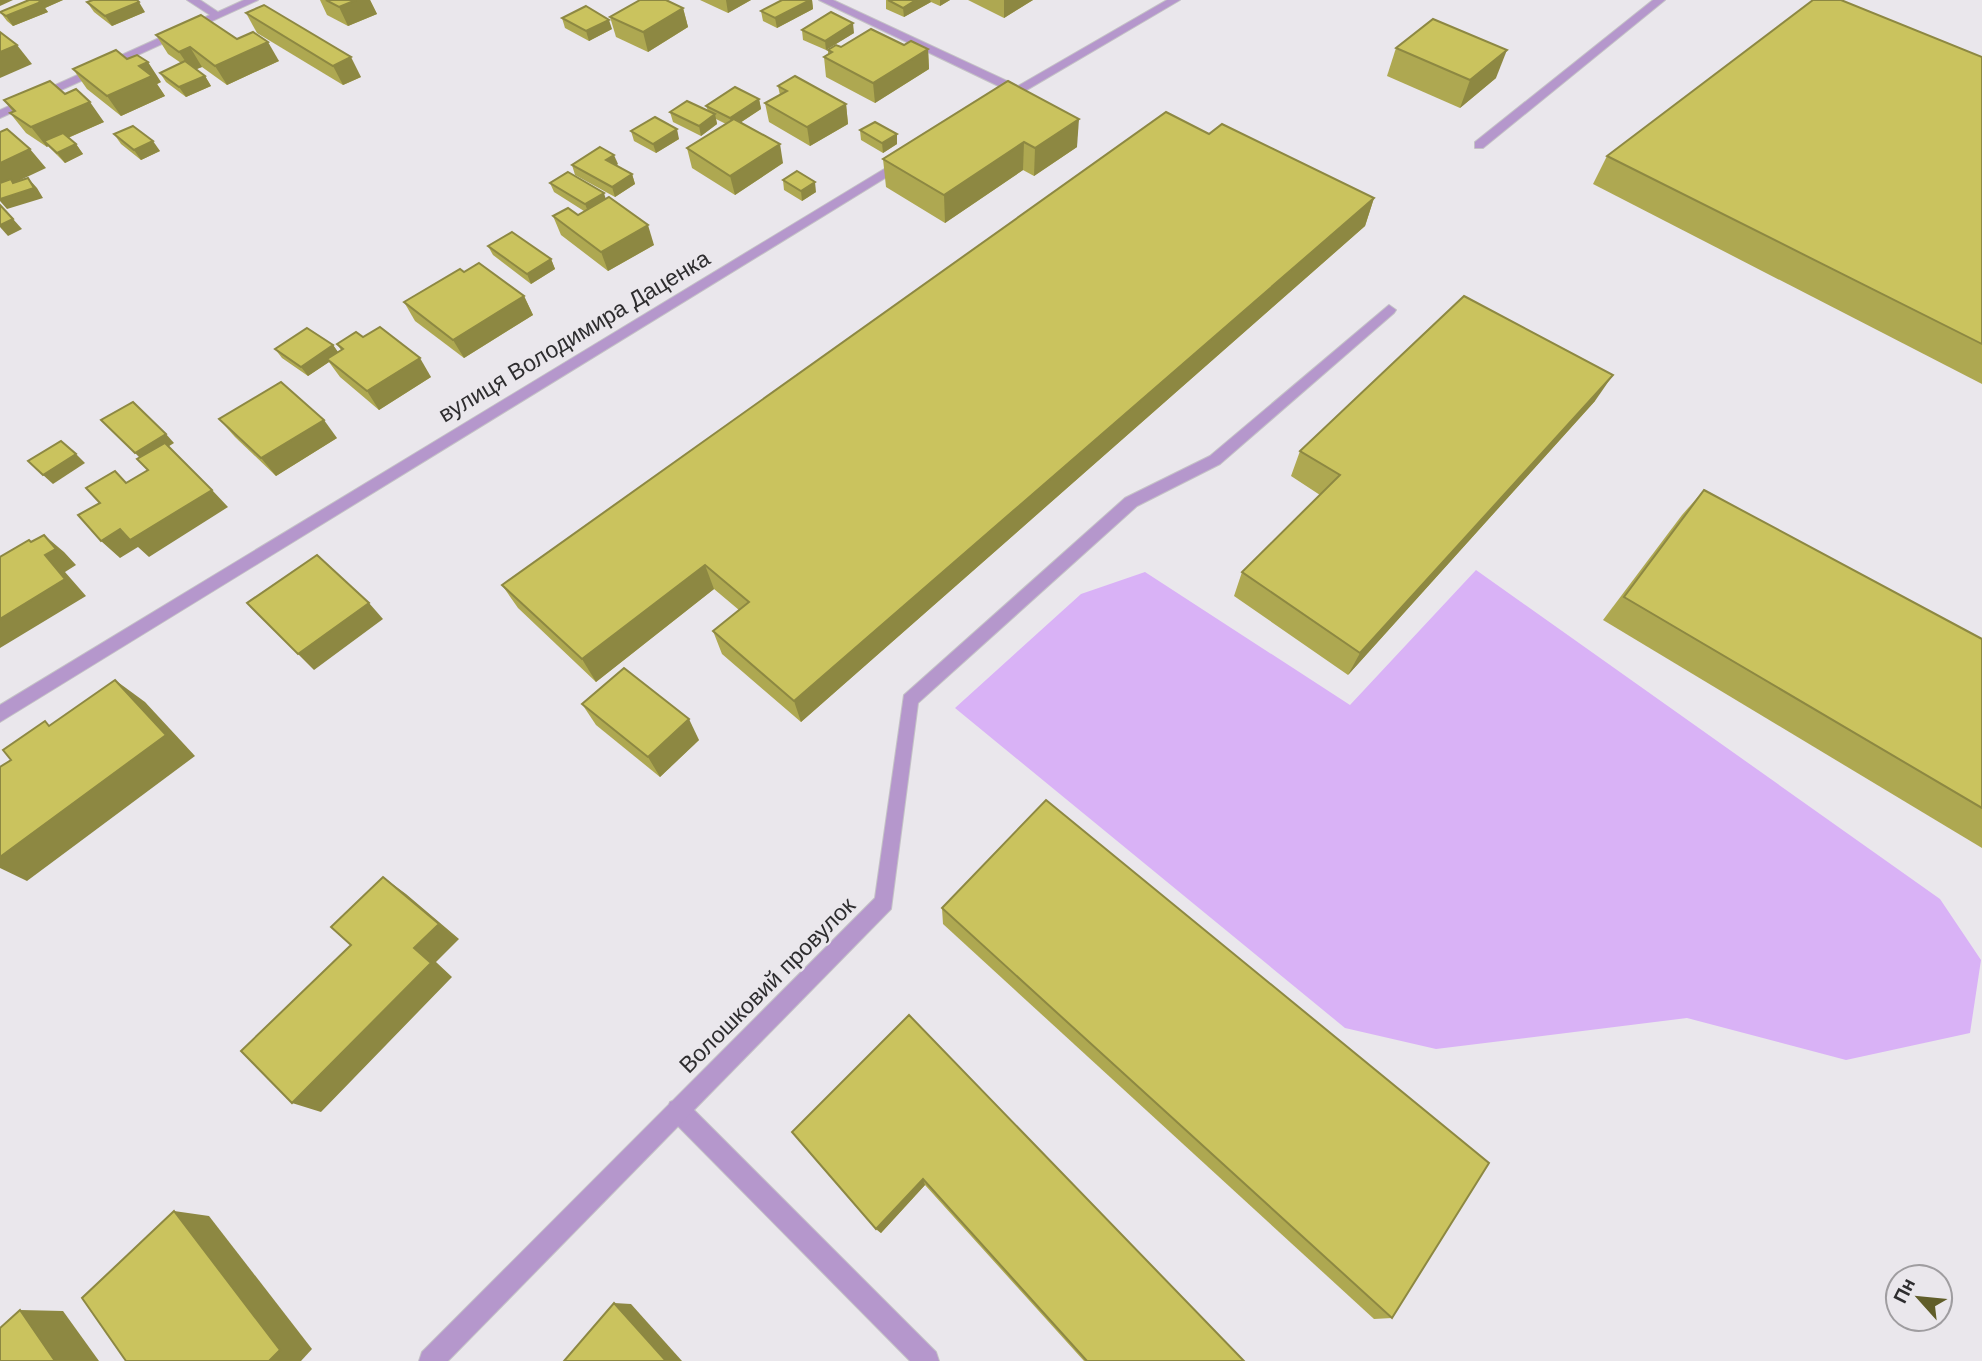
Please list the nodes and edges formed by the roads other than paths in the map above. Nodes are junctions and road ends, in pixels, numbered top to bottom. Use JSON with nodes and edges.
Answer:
{"nodes":[{"id":1,"x":192,"y":0,"type":"edge"},
{"id":2,"x":253,"y":0,"type":"edge"},
{"id":3,"x":824,"y":0,"type":"edge"},
{"id":4,"x":1175,"y":0,"type":"edge"},
{"id":5,"x":1660,"y":0,"type":"edge"},
{"id":6,"x":218,"y":16,"type":"junction"},
{"id":7,"x":1018,"y":91,"type":"junction"},
{"id":8,"x":994,"y":105,"type":"edge"},
{"id":9,"x":0,"y":114,"type":"edge"},
{"id":10,"x":1479,"y":145,"type":"dead end"},
{"id":11,"x":911,"y":156,"type":"edge"},
{"id":12,"x":1389,"y":310,"type":"dead end"},
{"id":13,"x":0,"y":714,"type":"edge"},
{"id":14,"x":678,"y":1110,"type":"junction"},
{"id":15,"x":431,"y":1361,"type":"edge"},
{"id":16,"x":927,"y":1361,"type":"edge"}],
"edges":[{"from":1,"to":6,"type":"street"},
{"from":2,"to":6,"type":"street"},
{"from":3,"to":7,"type":"street"},
{"from":4,"to":7,"type":"street"},
{"from":5,"to":10,"type":"street"},
{"from":6,"to":9,"type":"street"},
{"from":7,"to":8,"type":"street"},
{"from":11,"to":13,"type":"street","name":"вулиця Володимира Даценка"},
{"from":12,"to":14,"type":"street","name":"Волошковий провулок"},
{"from":14,"to":15,"type":"street","name":"Волошковий провулок"},
{"from":14,"to":16,"type":"street"}]}
